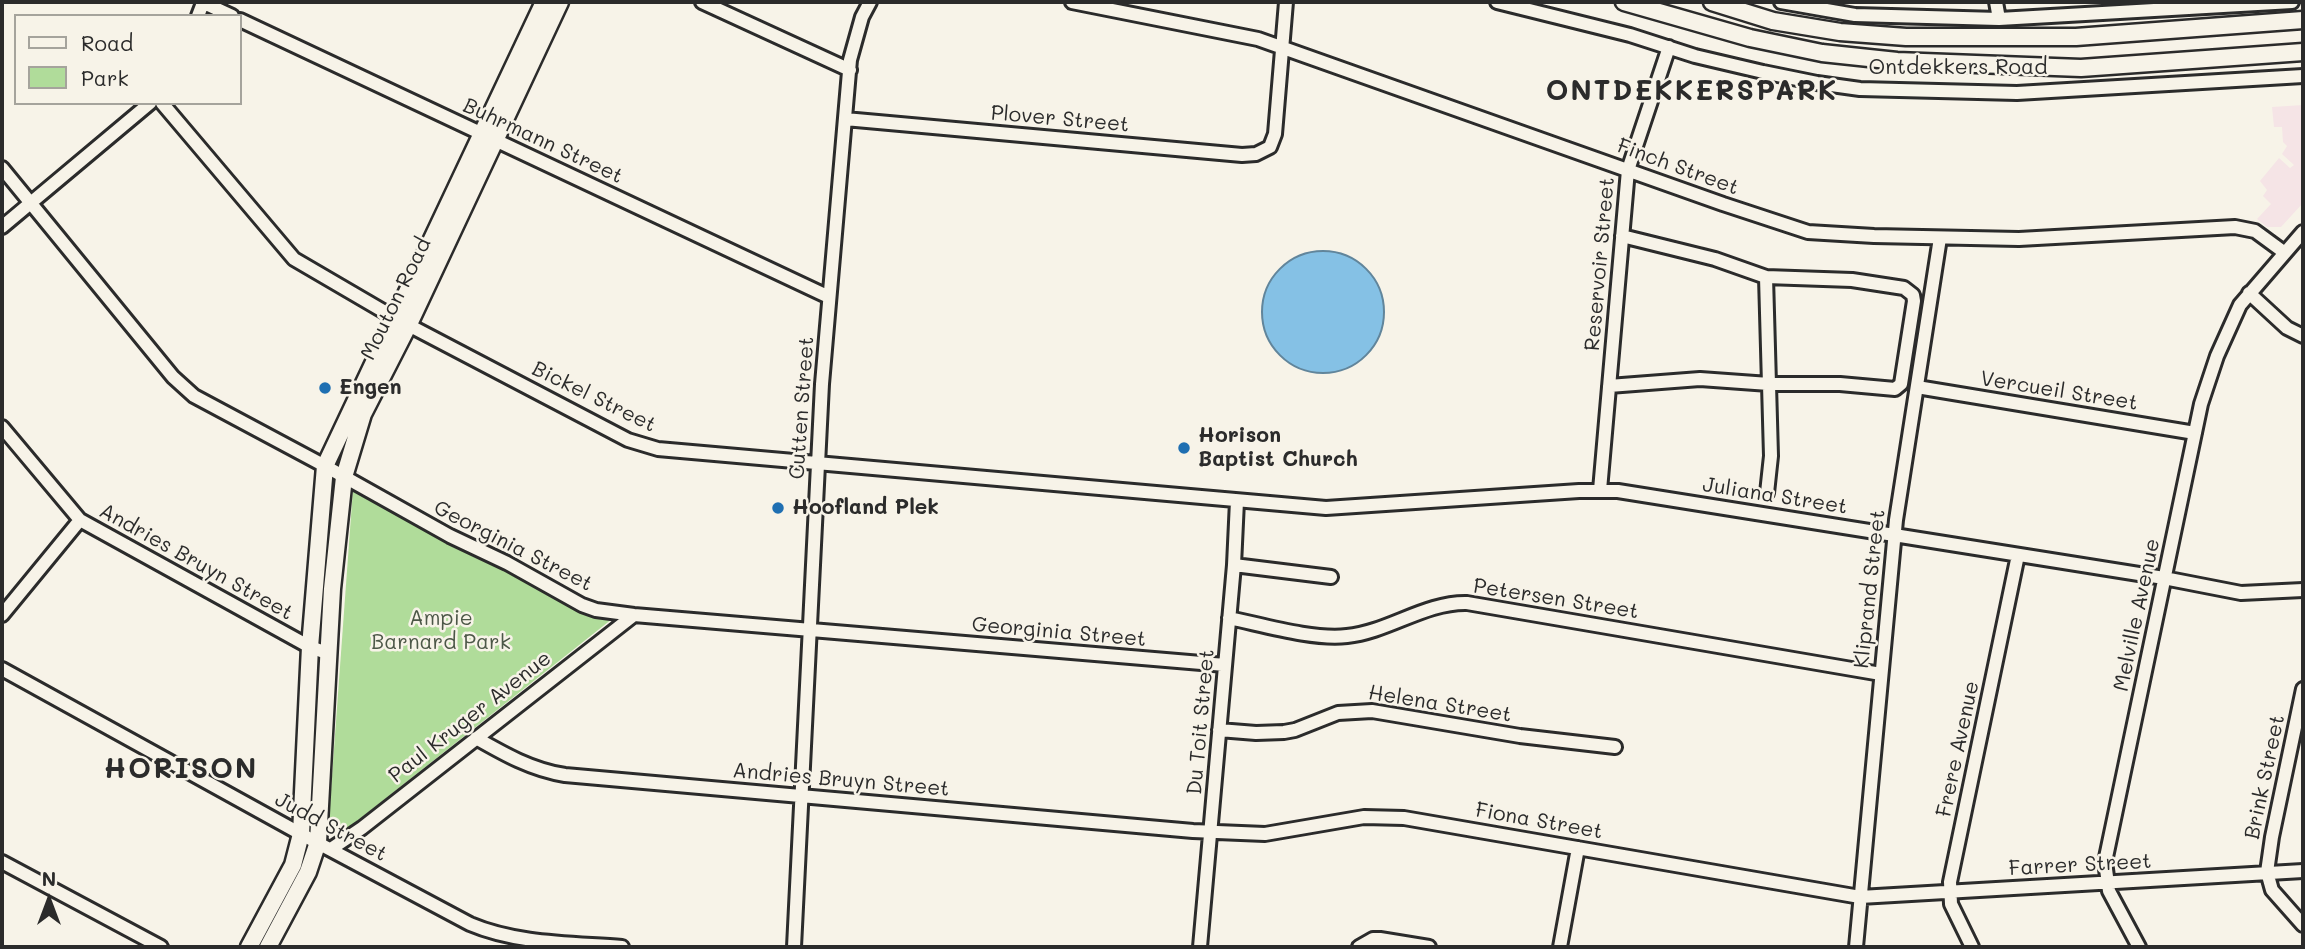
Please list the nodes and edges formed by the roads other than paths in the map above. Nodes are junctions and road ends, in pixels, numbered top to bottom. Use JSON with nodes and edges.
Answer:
{"nodes":[{"id":1,"x":203,"y":2,"type":"edge"},
{"id":2,"x":544,"y":2,"type":"edge"},
{"id":3,"x":560,"y":2,"type":"edge"},
{"id":4,"x":702,"y":2,"type":"edge"},
{"id":5,"x":870,"y":2,"type":"edge"},
{"id":6,"x":1072,"y":2,"type":"edge"},
{"id":7,"x":1286,"y":2,"type":"edge"},
{"id":8,"x":1497,"y":2,"type":"edge"},
{"id":9,"x":1624,"y":2,"type":"edge"},
{"id":10,"x":1712,"y":2,"type":"edge"},
{"id":11,"x":1781,"y":2,"type":"edge"},
{"id":12,"x":1996,"y":2,"type":"edge"},
{"id":13,"x":2292,"y":2,"type":"edge"},
{"id":14,"x":228,"y":14,"type":"edge"},
{"id":15,"x":1999,"y":19,"type":"junction"},
{"id":16,"x":2303,"y":20,"type":"edge"},
{"id":17,"x":242,"y":21,"type":"edge"},
{"id":18,"x":1282,"y":47,"type":"junction"},
{"id":19,"x":1669,"y":47,"type":"junction"},
{"id":20,"x":2303,"y":52,"type":"edge"},
{"id":21,"x":849,"y":70,"type":"junction"},
{"id":22,"x":2303,"y":76,"type":"edge"},
{"id":23,"x":148,"y":105,"type":"edge"},
{"id":24,"x":164,"y":105,"type":"edge"},
{"id":25,"x":845,"y":119,"type":"junction"},
{"id":26,"x":489,"y":136,"type":"junction"},
{"id":27,"x":2,"y":168,"type":"edge"},
{"id":28,"x":1628,"y":170,"type":"junction"},
{"id":29,"x":31,"y":203,"type":"junction"},
{"id":30,"x":2,"y":227,"type":"edge"},
{"id":31,"x":2303,"y":232,"type":"edge"},
{"id":32,"x":1622,"y":236,"type":"junction"},
{"id":33,"x":1940,"y":238,"type":"junction"},
{"id":34,"x":2285,"y":253,"type":"junction"},
{"id":35,"x":1766,"y":277,"type":"junction"},
{"id":36,"x":2249,"y":293,"type":"junction"},
{"id":37,"x":829,"y":297,"type":"junction"},
{"id":38,"x":402,"y":321,"type":"junction"},
{"id":39,"x":2303,"y":336,"type":"edge"},
{"id":40,"x":1769,"y":384,"type":"junction"},
{"id":41,"x":1609,"y":386,"type":"junction"},
{"id":42,"x":1917,"y":387,"type":"junction"},
{"id":43,"x":2,"y":427,"type":"edge"},
{"id":44,"x":2194,"y":433,"type":"junction"},
{"id":45,"x":817,"y":462,"type":"junction"},
{"id":46,"x":326,"y":466,"type":"junction"},
{"id":47,"x":344,"y":477,"type":"junction"},
{"id":48,"x":1600,"y":490,"type":"junction"},
{"id":49,"x":1767,"y":493,"type":"dead end"},
{"id":50,"x":1237,"y":501,"type":"junction"},
{"id":51,"x":80,"y":520,"type":"junction"},
{"id":52,"x":1894,"y":535,"type":"junction"},
{"id":53,"x":2018,"y":555,"type":"junction"},
{"id":54,"x":1234,"y":565,"type":"junction"},
{"id":55,"x":1331,"y":577,"type":"dead end"},
{"id":56,"x":2164,"y":578,"type":"junction"},
{"id":57,"x":2303,"y":590,"type":"edge"},
{"id":58,"x":2,"y":615,"type":"edge"},
{"id":59,"x":634,"y":615,"type":"junction"},
{"id":60,"x":1229,"y":618,"type":"junction"},
{"id":61,"x":809,"y":629,"type":"junction"},
{"id":62,"x":310,"y":647,"type":"junction"},
{"id":63,"x":327,"y":653,"type":"junction"},
{"id":64,"x":1225,"y":665,"type":"junction"},
{"id":65,"x":2,"y":669,"type":"edge"},
{"id":66,"x":1881,"y":674,"type":"junction"},
{"id":67,"x":2303,"y":689,"type":"edge"},
{"id":68,"x":1219,"y":730,"type":"junction"},
{"id":69,"x":475,"y":738,"type":"junction"},
{"id":70,"x":1615,"y":747,"type":"dead end"},
{"id":71,"x":801,"y":796,"type":"junction"},
{"id":72,"x":1210,"y":832,"type":"junction"},
{"id":73,"x":301,"y":834,"type":"junction"},
{"id":74,"x":324,"y":845,"type":"junction"},
{"id":75,"x":1578,"y":848,"type":"junction"},
{"id":76,"x":2,"y":862,"type":"edge"},
{"id":77,"x":2303,"y":871,"type":"edge"},
{"id":78,"x":2267,"y":873,"type":"junction"},
{"id":79,"x":2106,"y":883,"type":"junction"},
{"id":80,"x":1949,"y":892,"type":"junction"},
{"id":81,"x":1860,"y":897,"type":"junction"},
{"id":82,"x":2303,"y":925,"type":"edge"},
{"id":83,"x":161,"y":947,"type":"edge"},
{"id":84,"x":249,"y":947,"type":"edge"},
{"id":85,"x":268,"y":947,"type":"edge"},
{"id":86,"x":622,"y":947,"type":"edge"},
{"id":87,"x":794,"y":947,"type":"edge"},
{"id":88,"x":1200,"y":947,"type":"edge"},
{"id":89,"x":1359,"y":947,"type":"edge"},
{"id":90,"x":1429,"y":947,"type":"edge"},
{"id":91,"x":1560,"y":947,"type":"edge"},
{"id":92,"x":1856,"y":947,"type":"edge"},
{"id":93,"x":1972,"y":947,"type":"edge"},
{"id":94,"x":2139,"y":947,"type":"edge"}],
"edges":[{"from":1,"to":14,"type":"street"},
{"from":2,"to":26,"type":"main road","name":"Mouton Road"},
{"from":3,"to":26,"type":"main road","name":"Mouton Road"},
{"from":4,"to":21,"type":"street"},
{"from":5,"to":21,"type":"street","name":"Cutten Street"},
{"from":6,"to":18,"type":"street","name":"Finch Street"},
{"from":7,"to":18,"type":"street"},
{"from":8,"to":19,"type":"street","name":"Ontdekkers Road"},
{"from":9,"to":20,"type":"main road","name":"Ontdekkers Road"},
{"from":10,"to":16,"type":"main road","name":"Ontdekkers Road"},
{"from":11,"to":15,"type":"street"},
{"from":12,"to":15,"type":"street"},
{"from":13,"to":15,"type":"street"},
{"from":17,"to":26,"type":"street","name":"Buhrmann Street"},
{"from":18,"to":25,"type":"street","name":"Plover Street"},
{"from":18,"to":28,"type":"street","name":"Finch Street"},
{"from":19,"to":22,"type":"street","name":"Ontdekkers Road"},
{"from":19,"to":28,"type":"street","name":"Reservoir Street"},
{"from":21,"to":25,"type":"street","name":"Cutten Street"},
{"from":23,"to":29,"type":"street"},
{"from":24,"to":38,"type":"street","name":"Bickel Street"},
{"from":25,"to":37,"type":"street","name":"Cutten Street"},
{"from":26,"to":37,"type":"street","name":"Buhrmann Street"},
{"from":26,"to":38,"type":"main road","name":"Mouton Road"},
{"from":27,"to":29,"type":"street","name":"Georginia Street"},
{"from":28,"to":32,"type":"street","name":"Reservoir Street"},
{"from":28,"to":33,"type":"street","name":"Finch Street"},
{"from":29,"to":30,"type":"street"},
{"from":29,"to":46,"type":"street","name":"Georginia Street"},
{"from":31,"to":34,"type":"street","name":"Melville Avenue"},
{"from":32,"to":35,"type":"street"},
{"from":32,"to":41,"type":"street","name":"Reservoir Street"},
{"from":33,"to":34,"type":"street","name":"Finch Street"},
{"from":33,"to":42,"type":"street","name":"Kliprand Street"},
{"from":34,"to":36,"type":"street","name":"Melville Avenue"},
{"from":35,"to":40,"type":"street"},
{"from":35,"to":40,"type":"street"},
{"from":36,"to":39,"type":"street"},
{"from":36,"to":44,"type":"street","name":"Melville Avenue"},
{"from":37,"to":45,"type":"street","name":"Cutten Street"},
{"from":38,"to":45,"type":"street","name":"Bickel Street"},
{"from":38,"to":46,"type":"main road","name":"Mouton Road"},
{"from":38,"to":47,"type":"main road","name":"Mouton Road"},
{"from":40,"to":41,"type":"street"},
{"from":40,"to":49,"type":"street"},
{"from":41,"to":48,"type":"street","name":"Reservoir Street"},
{"from":42,"to":44,"type":"street","name":"Vercueil Street"},
{"from":42,"to":52,"type":"street","name":"Kliprand Street"},
{"from":43,"to":51,"type":"street","name":"Andries Bruyn Street"},
{"from":44,"to":56,"type":"street","name":"Melville Avenue"},
{"from":45,"to":50,"type":"street","name":"Bickel Street"},
{"from":45,"to":61,"type":"street","name":"Cutten Street"},
{"from":46,"to":47,"type":"street","name":"Georginia Street"},
{"from":46,"to":62,"type":"main road","name":"Mouton Road"},
{"from":47,"to":59,"type":"street","name":"Georginia Street"},
{"from":47,"to":63,"type":"main road","name":"Mouton Road"},
{"from":48,"to":50,"type":"street","name":"Juliana Street"},
{"from":48,"to":52,"type":"street","name":"Juliana Street"},
{"from":50,"to":54,"type":"street","name":"Du Toit Street"},
{"from":51,"to":58,"type":"street"},
{"from":51,"to":62,"type":"street","name":"Andries Bruyn Street"},
{"from":52,"to":53,"type":"street","name":"Juliana Street"},
{"from":52,"to":66,"type":"street","name":"Kliprand Street"},
{"from":53,"to":56,"type":"street","name":"Juliana Street"},
{"from":53,"to":80,"type":"street","name":"Frere Avenue"},
{"from":54,"to":55,"type":"street"},
{"from":54,"to":60,"type":"street","name":"Du Toit Street"},
{"from":56,"to":57,"type":"street","name":"Juliana Street"},
{"from":56,"to":79,"type":"street","name":"Melville Avenue"},
{"from":59,"to":61,"type":"street","name":"Georginia Street"},
{"from":59,"to":69,"type":"street","name":"Paul Kruger Avenue"},
{"from":60,"to":64,"type":"street","name":"Du Toit Street"},
{"from":60,"to":66,"type":"street","name":"Petersen Street"},
{"from":61,"to":64,"type":"street","name":"Georginia Street"},
{"from":61,"to":71,"type":"street","name":"Cutten Street"},
{"from":62,"to":63,"type":"street","name":"Andries Bruyn Street"},
{"from":62,"to":73,"type":"main road","name":"Mouton Road"},
{"from":63,"to":74,"type":"main road","name":"Mouton Road"},
{"from":64,"to":68,"type":"street","name":"Du Toit Street"},
{"from":65,"to":73,"type":"street","name":"Judd Street"},
{"from":66,"to":81,"type":"street","name":"Kliprand Street"},
{"from":67,"to":78,"type":"street","name":"Brink Street"},
{"from":68,"to":70,"type":"street","name":"Helena Street"},
{"from":68,"to":72,"type":"street","name":"Du Toit Street"},
{"from":69,"to":71,"type":"street","name":"Andries Bruyn Street"},
{"from":69,"to":74,"type":"street","name":"Paul Kruger Avenue"},
{"from":71,"to":72,"type":"street","name":"Andries Bruyn Street"},
{"from":71,"to":87,"type":"street","name":"Cutten Street"},
{"from":72,"to":75,"type":"street","name":"Fiona Street"},
{"from":72,"to":88,"type":"street","name":"Du Toit Street"},
{"from":73,"to":74,"type":"street","name":"Judd Street"},
{"from":73,"to":84,"type":"main road"},
{"from":74,"to":85,"type":"main road"},
{"from":74,"to":86,"type":"street","name":"Judd Street"},
{"from":75,"to":81,"type":"street","name":"Fiona Street"},
{"from":75,"to":91,"type":"street"},
{"from":76,"to":83,"type":"street"},
{"from":77,"to":78,"type":"street","name":"Farrer Street"},
{"from":78,"to":79,"type":"street","name":"Farrer Street"},
{"from":78,"to":82,"type":"street"},
{"from":79,"to":80,"type":"street","name":"Farrer Street"},
{"from":79,"to":94,"type":"street","name":"Melville Avenue"},
{"from":80,"to":81,"type":"street","name":"Farrer Street"},
{"from":80,"to":93,"type":"street"},
{"from":81,"to":92,"type":"street","name":"Kliprand Street"},
{"from":89,"to":90,"type":"street"}]}
